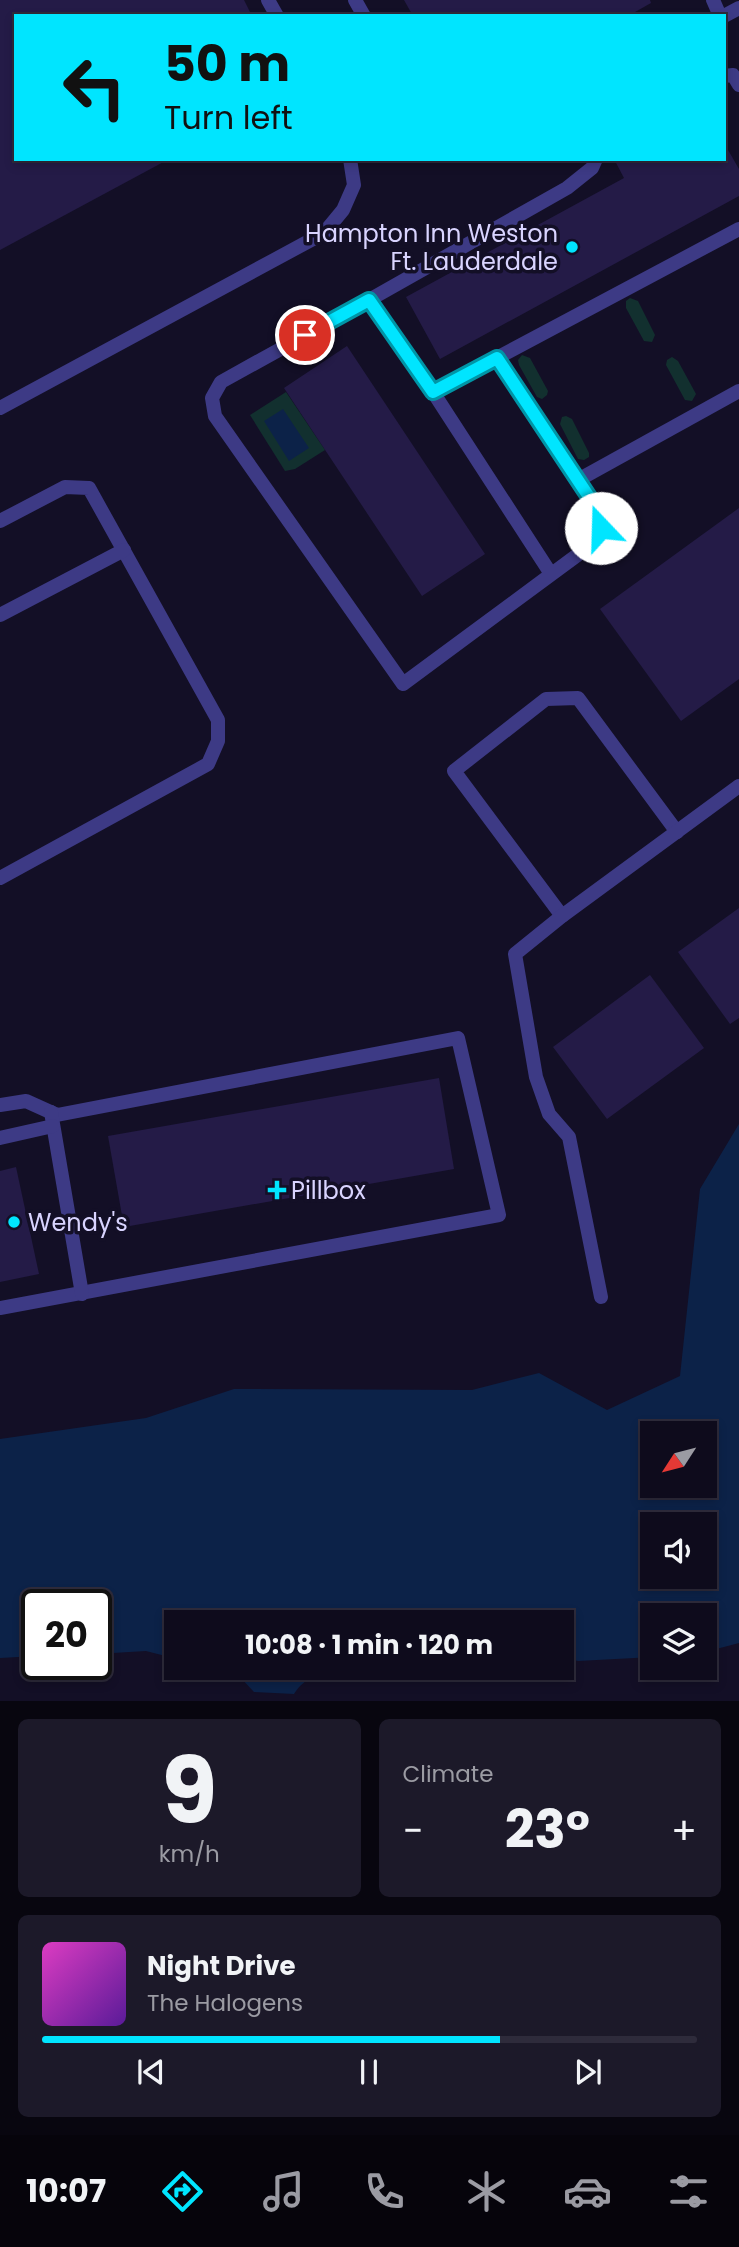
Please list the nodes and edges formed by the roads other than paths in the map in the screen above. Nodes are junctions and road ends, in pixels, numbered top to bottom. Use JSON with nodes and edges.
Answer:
{"nodes":[{"id":1,"x":350,"y":161,"type":"edge"},
{"id":2,"x":595,"y":161,"type":"edge"},
{"id":3,"x":739,"y":229,"type":"edge"},
{"id":4,"x":369,"y":300,"type":"junction"},
{"id":5,"x":497,"y":358,"type":"junction"},
{"id":6,"x":739,"y":390,"type":"edge"},
{"id":7,"x":433,"y":392,"type":"junction"},
{"id":8,"x":0,"y":408,"type":"edge"},
{"id":9,"x":578,"y":480,"type":"junction"},
{"id":10,"x":0,"y":521,"type":"edge"},
{"id":11,"x":124,"y":550,"type":"junction"},
{"id":12,"x":551,"y":574,"type":"junction"},
{"id":13,"x":0,"y":615,"type":"edge"},
{"id":14,"x":739,"y":786,"type":"edge"},
{"id":15,"x":677,"y":832,"type":"junction"},
{"id":16,"x":0,"y":878,"type":"edge"},
{"id":17,"x":562,"y":916,"type":"junction"},
{"id":18,"x":0,"y":1105,"type":"edge"},
{"id":19,"x":52,"y":1119,"type":"junction"},
{"id":20,"x":0,"y":1138,"type":"edge"},
{"id":21,"x":82,"y":1294,"type":"junction"},
{"id":22,"x":601,"y":1297,"type":"dead end"},
{"id":23,"x":0,"y":1308,"type":"edge"}],
"edges":[{"from":1,"to":8,"type":"lane"},
{"from":2,"to":4,"type":"lane"},
{"from":3,"to":5,"type":"lane"},
{"from":4,"to":7,"type":"lane"},
{"from":4,"to":12,"type":"lane"},
{"from":5,"to":7,"type":"lane"},
{"from":5,"to":9,"type":"lane"},
{"from":6,"to":9,"type":"lane"},
{"from":7,"to":12,"type":"lane"},
{"from":9,"to":12,"type":"lane"},
{"from":10,"to":11,"type":"lane"},
{"from":11,"to":13,"type":"lane"},
{"from":11,"to":16,"type":"lane"},
{"from":14,"to":15,"type":"lane"},
{"from":15,"to":17,"type":"lane"},
{"from":15,"to":17,"type":"lane"},
{"from":17,"to":22,"type":"lane"},
{"from":18,"to":19,"type":"lane"},
{"from":19,"to":20,"type":"lane"},
{"from":19,"to":21,"type":"lane"},
{"from":19,"to":21,"type":"lane"},
{"from":21,"to":23,"type":"lane"}]}
